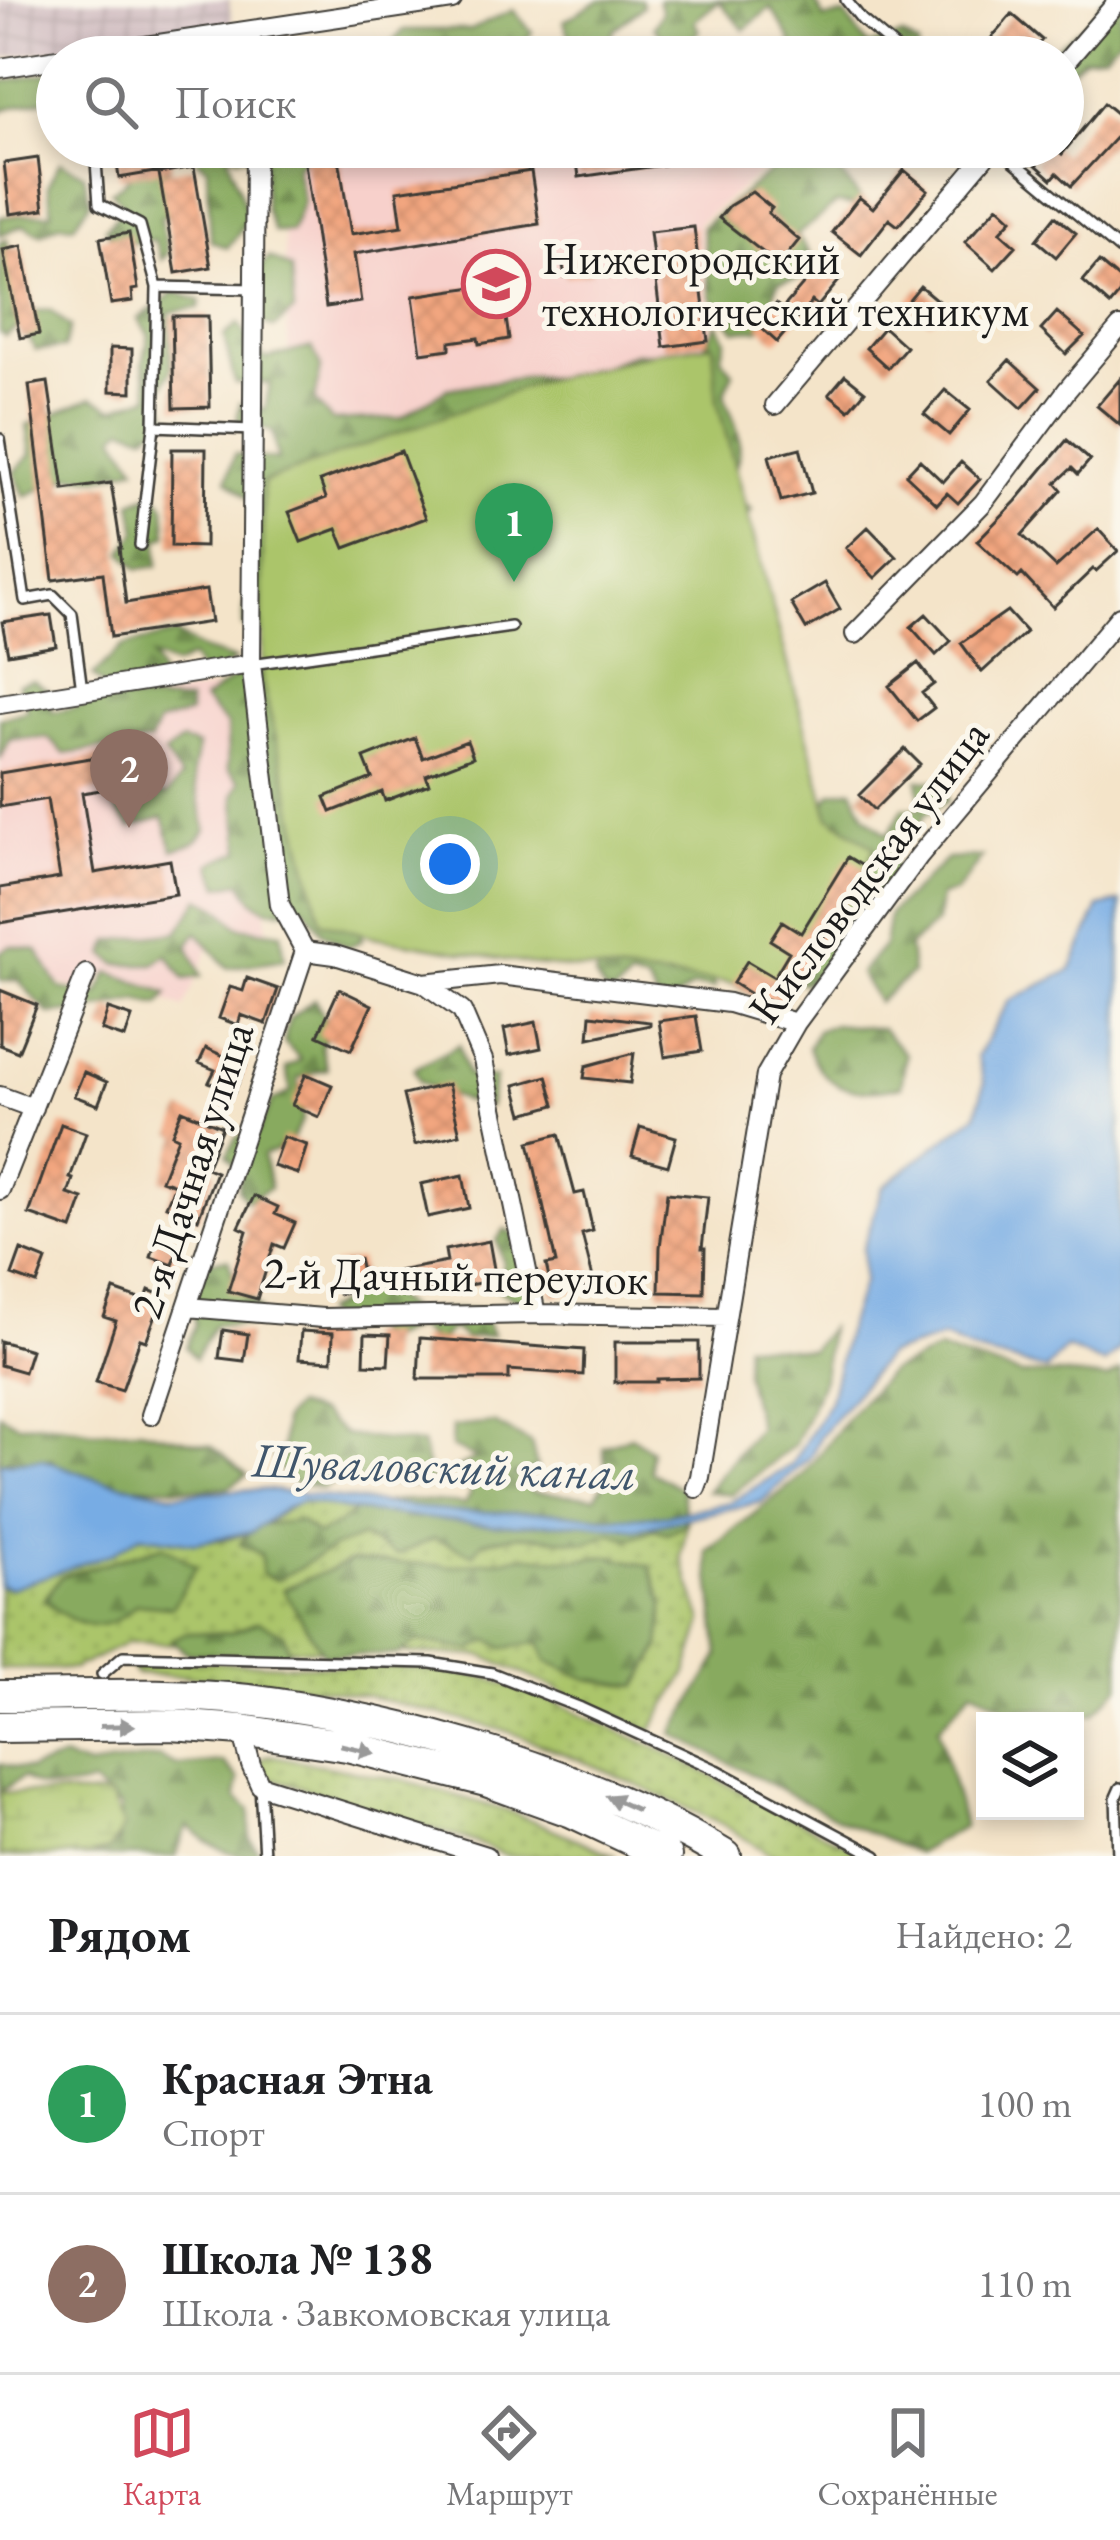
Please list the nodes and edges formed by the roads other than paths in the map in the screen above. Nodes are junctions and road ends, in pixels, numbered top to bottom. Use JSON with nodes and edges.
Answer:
{"nodes":[{"id":1,"x":452,"y":0,"type":"edge"},
{"id":2,"x":846,"y":0,"type":"edge"},
{"id":3,"x":1119,"y":0,"type":"edge"},
{"id":4,"x":250,"y":31,"type":"junction"},
{"id":5,"x":217,"y":36,"type":"edge"},
{"id":6,"x":250,"y":36,"type":"edge"},
{"id":7,"x":881,"y":36,"type":"edge"},
{"id":8,"x":1084,"y":41,"type":"edge"},
{"id":9,"x":36,"y":62,"type":"edge"},
{"id":10,"x":0,"y":68,"type":"edge"},
{"id":11,"x":96,"y":168,"type":"edge"},
{"id":12,"x":255,"y":168,"type":"edge"},
{"id":13,"x":977,"y":168,"type":"edge"},
{"id":14,"x":1020,"y":168,"type":"edge"},
{"id":15,"x":1120,"y":250,"type":"edge"},
{"id":16,"x":157,"y":287,"type":"junction"},
{"id":17,"x":255,"y":289,"type":"junction"},
{"id":18,"x":1120,"y":327,"type":"edge"},
{"id":19,"x":775,"y":405,"type":"dead end"},
{"id":20,"x":154,"y":426,"type":"junction"},
{"id":21,"x":252,"y":430,"type":"junction"},
{"id":22,"x":0,"y":439,"type":"edge"},
{"id":23,"x":5,"y":507,"type":"edge"},
{"id":24,"x":140,"y":545,"type":"dead end"},
{"id":25,"x":1120,"y":616,"type":"edge"},
{"id":26,"x":512,"y":627,"type":"dead end"},
{"id":27,"x":855,"y":634,"type":"dead end"},
{"id":28,"x":251,"y":664,"type":"junction"},
{"id":29,"x":82,"y":690,"type":"junction"},
{"id":30,"x":0,"y":704,"type":"edge"},
{"id":31,"x":305,"y":951,"type":"junction"},
{"id":32,"x":86,"y":974,"type":"dead end"},
{"id":33,"x":424,"y":983,"type":"junction"},
{"id":34,"x":796,"y":1023,"type":"junction"},
{"id":35,"x":0,"y":1096,"type":"edge"},
{"id":36,"x":33,"y":1108,"type":"junction"},
{"id":37,"x":0,"y":1190,"type":"edge"},
{"id":38,"x":187,"y":1307,"type":"junction"},
{"id":39,"x":536,"y":1314,"type":"junction"},
{"id":40,"x":725,"y":1317,"type":"junction"},
{"id":41,"x":151,"y":1414,"type":"dead end"},
{"id":42,"x":696,"y":1487,"type":"dead end"},
{"id":43,"x":101,"y":1674,"type":"dead end"},
{"id":44,"x":0,"y":1696,"type":"edge"},
{"id":45,"x":0,"y":1727,"type":"edge"},
{"id":46,"x":242,"y":1730,"type":"junction"},
{"id":47,"x":260,"y":1785,"type":"junction"},
{"id":48,"x":1120,"y":1788,"type":"edge"},
{"id":49,"x":264,"y":1856,"type":"edge"},
{"id":50,"x":486,"y":1856,"type":"edge"},
{"id":51,"x":667,"y":1856,"type":"edge"},
{"id":52,"x":726,"y":1856,"type":"edge"},
{"id":53,"x":877,"y":1856,"type":"edge"},
{"id":54,"x":1118,"y":1856,"type":"edge"}],
"edges":[{"from":1,"to":4,"type":"street"},
{"from":2,"to":7,"type":"lane"},
{"from":3,"to":8,"type":"street"},
{"from":4,"to":5,"type":"street"},
{"from":4,"to":6,"type":"street"},
{"from":9,"to":10,"type":"street"},
{"from":11,"to":16,"type":"lane"},
{"from":12,"to":17,"type":"street"},
{"from":13,"to":19,"type":"street"},
{"from":14,"to":15,"type":"lane"},
{"from":16,"to":17,"type":"lane"},
{"from":16,"to":20,"type":"lane"},
{"from":17,"to":21,"type":"street"},
{"from":18,"to":27,"type":"street"},
{"from":20,"to":21,"type":"lane"},
{"from":20,"to":24,"type":"lane"},
{"from":21,"to":28,"type":"street"},
{"from":22,"to":23,"type":"lane"},
{"from":23,"to":29,"type":"lane"},
{"from":25,"to":34,"type":"street","name":"Кисловодская улица"},
{"from":26,"to":28,"type":"lane"},
{"from":28,"to":29,"type":"street"},
{"from":28,"to":31,"type":"street"},
{"from":29,"to":30,"type":"street"},
{"from":31,"to":33,"type":"street"},
{"from":31,"to":38,"type":"street","name":"2-я Дачная улица"},
{"from":32,"to":36,"type":"street"},
{"from":33,"to":34,"type":"street"},
{"from":33,"to":39,"type":"street"},
{"from":34,"to":40,"type":"street","name":"Кисловодская улица"},
{"from":35,"to":36,"type":"street"},
{"from":36,"to":37,"type":"street"},
{"from":38,"to":39,"type":"street","name":"2-й Дачный переулок"},
{"from":38,"to":41,"type":"street","name":"2-я Дачная улица"},
{"from":39,"to":40,"type":"street","name":"2-й Дачный переулок"},
{"from":40,"to":42,"type":"street","name":"Кисловодская улица"},
{"from":43,"to":53,"type":"lane"},
{"from":52,"to":44,"type":"main road","one_way":true},
{"from":45,"to":46,"type":"main road","one_way":true},
{"from":46,"to":47,"type":"street"},
{"from":46,"to":51,"type":"main road","one_way":true},
{"from":47,"to":49,"type":"lane"},
{"from":47,"to":50,"type":"street"},
{"from":48,"to":54,"type":"lane"}]}
